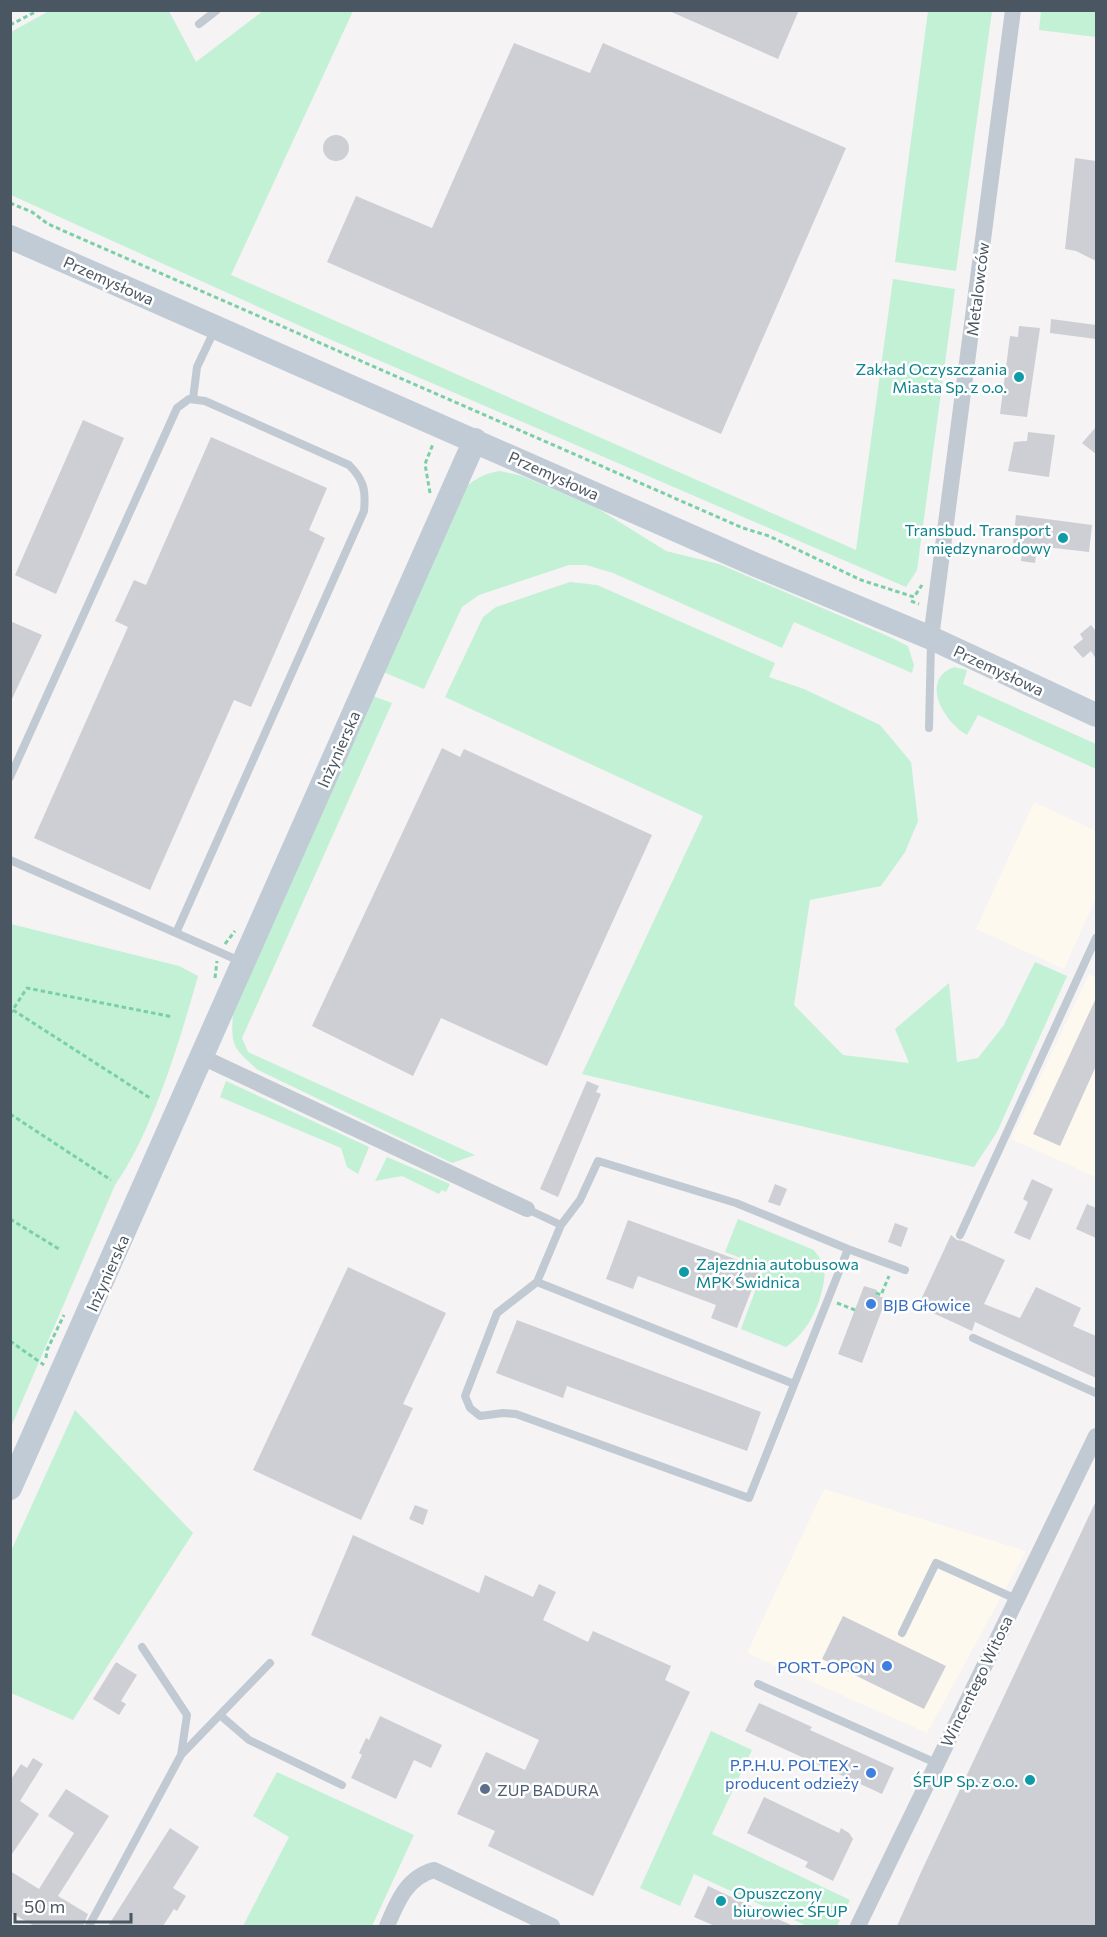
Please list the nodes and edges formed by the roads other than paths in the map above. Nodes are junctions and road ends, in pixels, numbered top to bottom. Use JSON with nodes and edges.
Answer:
{"nodes":[{"id":1,"x":217,"y":10,"type":"edge"},
{"id":2,"x":1013,"y":10,"type":"edge"},
{"id":3,"x":199,"y":24,"type":"dead end"},
{"id":4,"x":10,"y":237,"type":"edge"},
{"id":5,"x":216,"y":327,"type":"junction"},
{"id":6,"x":193,"y":399,"type":"junction"},
{"id":7,"x":475,"y":440,"type":"junction"},
{"id":8,"x":931,"y":638,"type":"junction"},
{"id":9,"x":1096,"y":715,"type":"edge"},
{"id":10,"x":929,"y":728,"type":"dead end"},
{"id":11,"x":10,"y":777,"type":"edge"},
{"id":12,"x":10,"y":860,"type":"edge"},
{"id":13,"x":176,"y":933,"type":"junction"},
{"id":14,"x":1096,"y":938,"type":"edge"},
{"id":15,"x":243,"y":963,"type":"junction"},
{"id":16,"x":202,"y":1057,"type":"junction"},
{"id":17,"x":527,"y":1209,"type":"joint"},
{"id":18,"x":561,"y":1225,"type":"junction"},
{"id":19,"x":960,"y":1235,"type":"dead end"},
{"id":20,"x":848,"y":1249,"type":"junction"},
{"id":21,"x":905,"y":1270,"type":"dead end"},
{"id":22,"x":537,"y":1282,"type":"junction"},
{"id":23,"x":974,"y":1338,"type":"dead end"},
{"id":24,"x":794,"y":1384,"type":"junction"},
{"id":25,"x":1096,"y":1393,"type":"edge"},
{"id":26,"x":1096,"y":1436,"type":"edge"},
{"id":27,"x":10,"y":1488,"type":"edge"},
{"id":28,"x":1016,"y":1599,"type":"junction"},
{"id":29,"x":902,"y":1633,"type":"dead end"},
{"id":30,"x":142,"y":1647,"type":"dead end"},
{"id":31,"x":270,"y":1663,"type":"dead end"},
{"id":32,"x":758,"y":1684,"type":"dead end"},
{"id":33,"x":220,"y":1715,"type":"junction"},
{"id":34,"x":181,"y":1755,"type":"junction"},
{"id":35,"x":936,"y":1763,"type":"junction"},
{"id":36,"x":342,"y":1785,"type":"dead end"},
{"id":37,"x":89,"y":1926,"type":"edge"},
{"id":38,"x":387,"y":1926,"type":"edge"},
{"id":39,"x":552,"y":1926,"type":"edge"},
{"id":40,"x":858,"y":1926,"type":"edge"}],
"edges":[{"from":1,"to":3,"type":"lane"},
{"from":2,"to":8,"type":"street","name":"Metalowców"},
{"from":4,"to":5,"type":"main road","name":"Przemysłowa"},
{"from":5,"to":6,"type":"lane"},
{"from":5,"to":7,"type":"main road","name":"Przemysłowa"},
{"from":6,"to":11,"type":"lane"},
{"from":6,"to":13,"type":"lane"},
{"from":7,"to":8,"type":"main road","name":"Przemysłowa"},
{"from":7,"to":15,"type":"main road","name":"Inżynierska"},
{"from":8,"to":9,"type":"main road","name":"Przemysłowa"},
{"from":8,"to":10,"type":"lane"},
{"from":12,"to":13,"type":"lane"},
{"from":13,"to":15,"type":"lane"},
{"from":14,"to":19,"type":"lane"},
{"from":15,"to":16,"type":"main road","name":"Inżynierska"},
{"from":16,"to":17,"type":"street"},
{"from":16,"to":27,"type":"main road","name":"Inżynierska"},
{"from":17,"to":18,"type":"lane"},
{"from":18,"to":20,"type":"lane"},
{"from":18,"to":22,"type":"lane"},
{"from":20,"to":21,"type":"lane"},
{"from":20,"to":24,"type":"lane"},
{"from":22,"to":24,"type":"lane"},
{"from":22,"to":24,"type":"lane"},
{"from":23,"to":25,"type":"lane"},
{"from":26,"to":28,"type":"street","name":"Wincentego Witosa"},
{"from":28,"to":29,"type":"lane"},
{"from":28,"to":35,"type":"street","name":"Wincentego Witosa"},
{"from":30,"to":34,"type":"lane"},
{"from":31,"to":33,"type":"lane"},
{"from":32,"to":35,"type":"lane"},
{"from":33,"to":34,"type":"lane"},
{"from":33,"to":36,"type":"lane"},
{"from":34,"to":37,"type":"lane"},
{"from":35,"to":40,"type":"street","name":"Wincentego Witosa"},
{"from":38,"to":39,"type":"street"}]}
